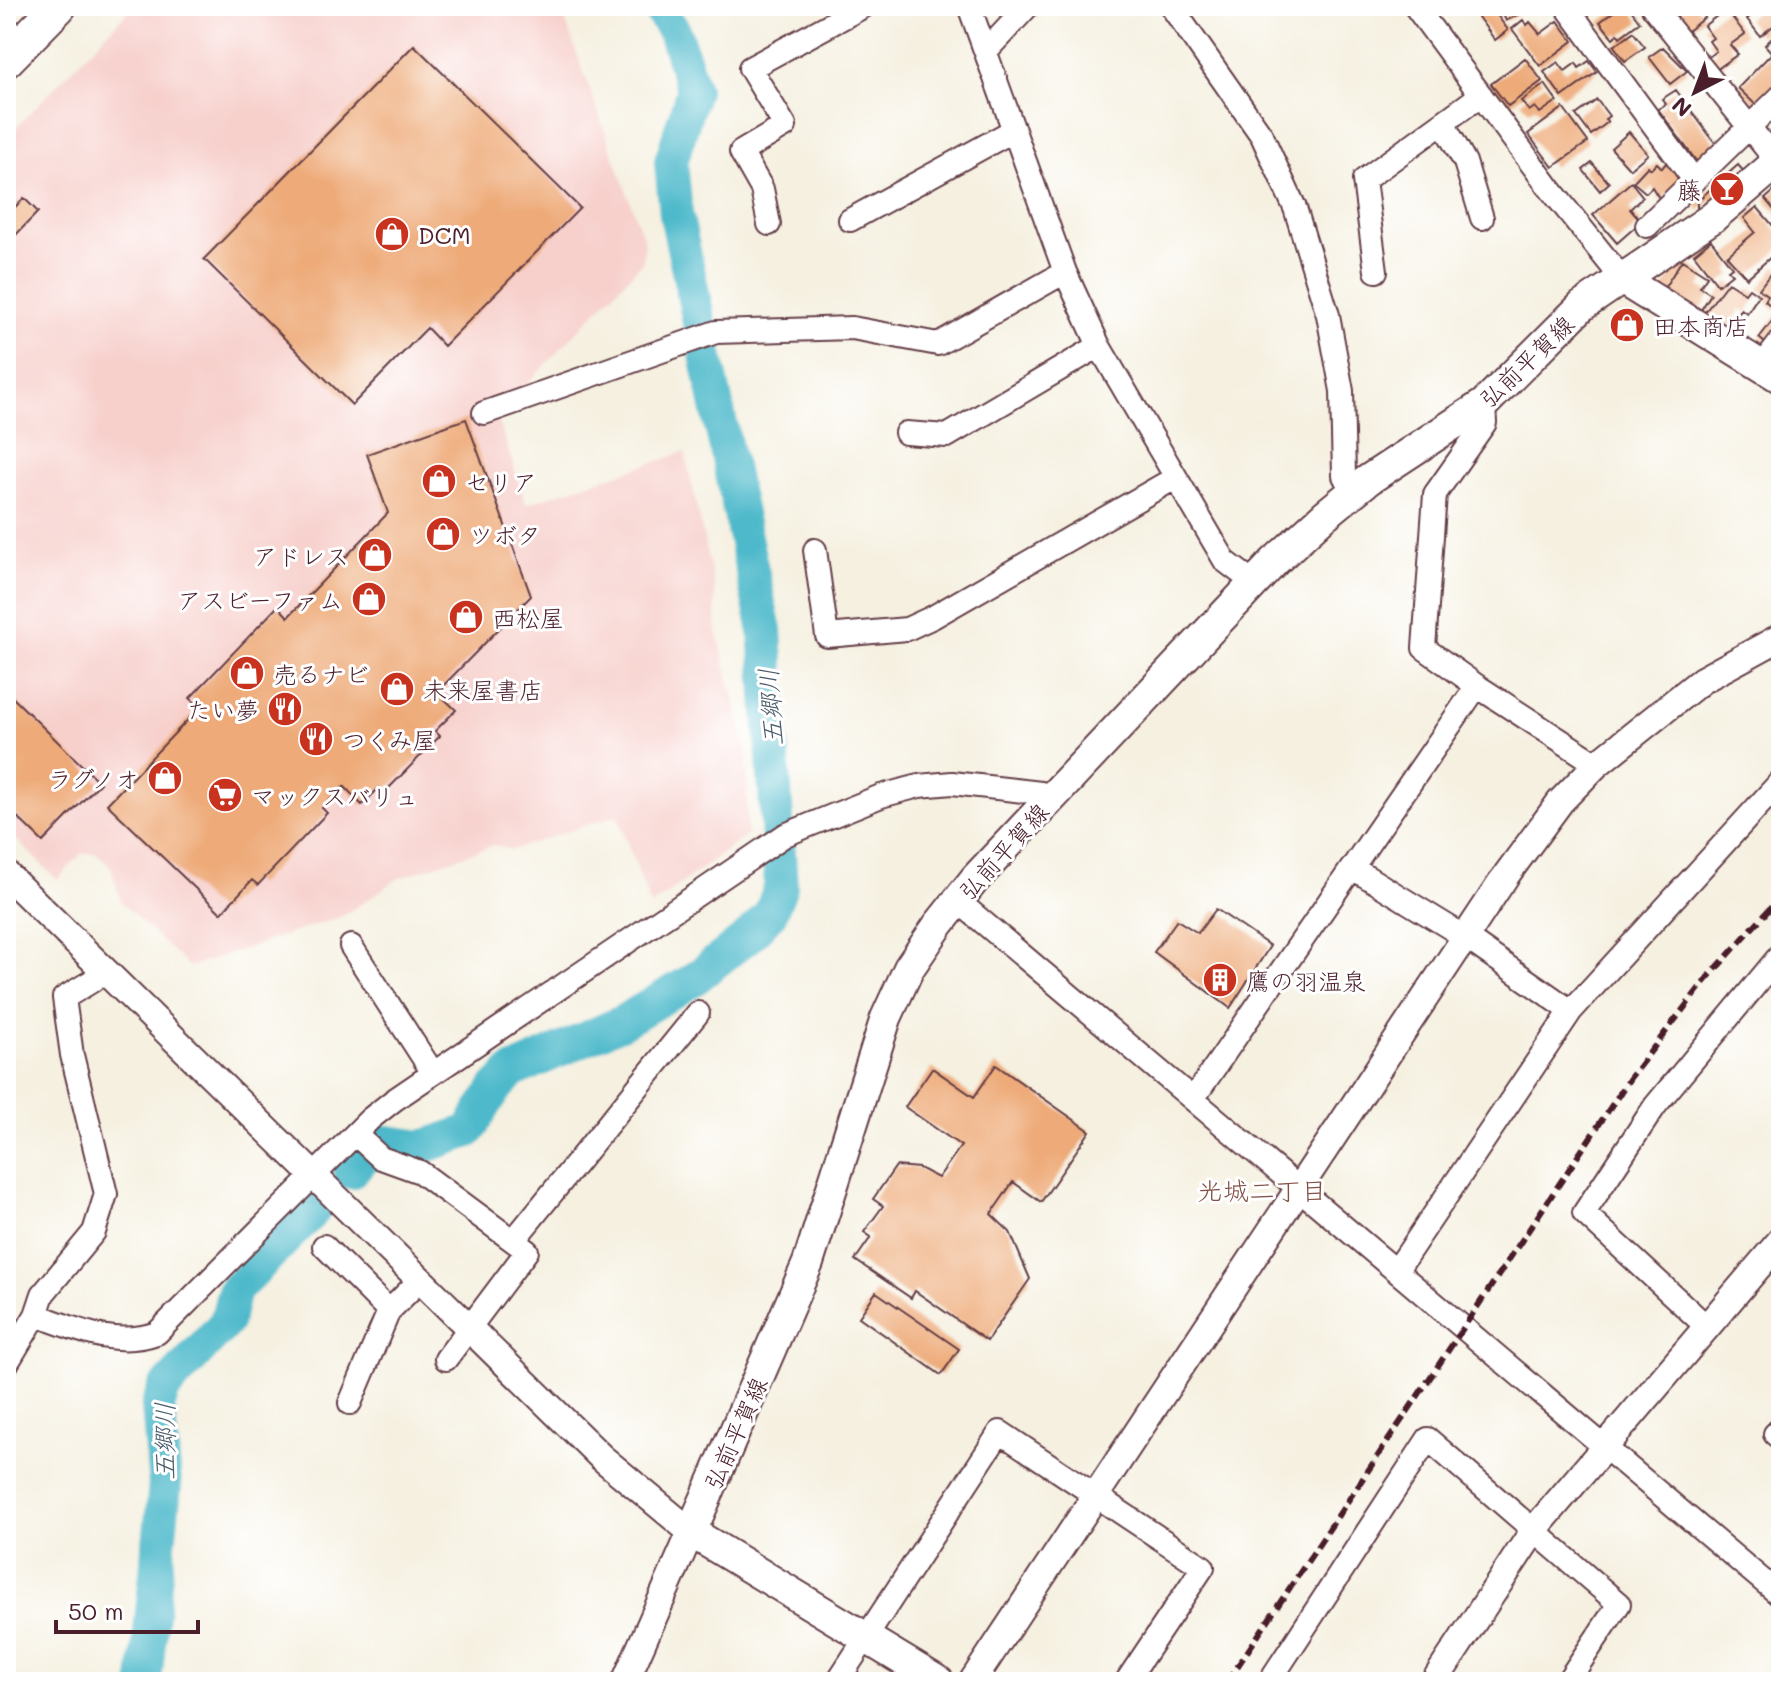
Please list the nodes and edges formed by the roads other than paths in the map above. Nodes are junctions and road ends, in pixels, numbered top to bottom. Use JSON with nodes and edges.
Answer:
{"nodes":[{"id":1,"x":59,"y":6,"type":"edge"},
{"id":2,"x":864,"y":6,"type":"edge"},
{"id":3,"x":969,"y":6,"type":"edge"},
{"id":4,"x":1028,"y":6,"type":"edge"},
{"id":5,"x":1171,"y":6,"type":"edge"},
{"id":6,"x":1415,"y":6,"type":"edge"},
{"id":7,"x":1566,"y":6,"type":"edge"},
{"id":8,"x":1652,"y":6,"type":"edge"},
{"id":9,"x":987,"y":50,"type":"junction"},
{"id":10,"x":6,"y":60,"type":"edge"},
{"id":11,"x":1481,"y":95,"type":"junction"},
{"id":12,"x":1781,"y":96,"type":"edge"},
{"id":13,"x":1443,"y":123,"type":"junction"},
{"id":14,"x":1748,"y":129,"type":"junction"},
{"id":15,"x":1014,"y":130,"type":"junction"},
{"id":16,"x":1779,"y":161,"type":"edge"},
{"id":17,"x":1694,"y":180,"type":"junction"},
{"id":18,"x":1482,"y":218,"type":"dead end"},
{"id":19,"x":850,"y":220,"type":"dead end"},
{"id":20,"x":769,"y":224,"type":"dead end"},
{"id":21,"x":1647,"y":226,"type":"dead end"},
{"id":22,"x":1376,"y":271,"type":"dead end"},
{"id":23,"x":1065,"y":272,"type":"junction"},
{"id":24,"x":1623,"y":280,"type":"junction"},
{"id":25,"x":1781,"y":341,"type":"edge"},
{"id":26,"x":1099,"y":346,"type":"junction"},
{"id":27,"x":1771,"y":372,"type":"edge"},
{"id":28,"x":1484,"y":404,"type":"junction"},
{"id":29,"x":484,"y":413,"type":"dead end"},
{"id":30,"x":906,"y":433,"type":"dead end"},
{"id":31,"x":1175,"y":478,"type":"junction"},
{"id":32,"x":1354,"y":491,"type":"junction"},
{"id":33,"x":815,"y":550,"type":"dead end"},
{"id":34,"x":1254,"y":583,"type":"junction"},
{"id":35,"x":1781,"y":637,"type":"edge"},
{"id":36,"x":1477,"y":686,"type":"junction"},
{"id":37,"x":1597,"y":764,"type":"junction"},
{"id":38,"x":1781,"y":781,"type":"edge"},
{"id":39,"x":1050,"y":800,"type":"junction"},
{"id":40,"x":1354,"y":869,"type":"junction"},
{"id":41,"x":6,"y":874,"type":"edge"},
{"id":42,"x":958,"y":901,"type":"junction"},
{"id":43,"x":1465,"y":937,"type":"junction"},
{"id":44,"x":351,"y":946,"type":"dead end"},
{"id":45,"x":1781,"y":954,"type":"edge"},
{"id":46,"x":103,"y":969,"type":"junction"},
{"id":47,"x":1571,"y":1011,"type":"junction"},
{"id":48,"x":698,"y":1013,"type":"dead end"},
{"id":49,"x":433,"y":1073,"type":"junction"},
{"id":50,"x":1193,"y":1099,"type":"junction"},
{"id":51,"x":367,"y":1145,"type":"junction"},
{"id":52,"x":314,"y":1176,"type":"junction"},
{"id":53,"x":1298,"y":1189,"type":"junction"},
{"id":54,"x":514,"y":1240,"type":"junction"},
{"id":55,"x":1781,"y":1240,"type":"edge"},
{"id":56,"x":324,"y":1246,"type":"dead end"},
{"id":57,"x":1396,"y":1271,"type":"junction"},
{"id":58,"x":420,"y":1280,"type":"junction"},
{"id":59,"x":389,"y":1311,"type":"junction"},
{"id":60,"x":36,"y":1315,"type":"junction"},
{"id":61,"x":1707,"y":1327,"type":"junction"},
{"id":62,"x":469,"y":1328,"type":"junction"},
{"id":63,"x":446,"y":1359,"type":"dead end"},
{"id":64,"x":6,"y":1365,"type":"edge"},
{"id":65,"x":350,"y":1403,"type":"dead end"},
{"id":66,"x":1781,"y":1428,"type":"edge"},
{"id":67,"x":1781,"y":1439,"type":"edge"},
{"id":68,"x":1605,"y":1447,"type":"junction"},
{"id":69,"x":1096,"y":1495,"type":"junction"},
{"id":70,"x":1534,"y":1530,"type":"junction"},
{"id":71,"x":691,"y":1532,"type":"junction"},
{"id":72,"x":1781,"y":1596,"type":"edge"},
{"id":73,"x":866,"y":1638,"type":"junction"},
{"id":74,"x":1576,"y":1679,"type":"edge"},
{"id":75,"x":625,"y":1682,"type":"edge"},
{"id":76,"x":837,"y":1682,"type":"edge"},
{"id":77,"x":939,"y":1682,"type":"edge"},
{"id":78,"x":972,"y":1682,"type":"edge"},
{"id":79,"x":1126,"y":1682,"type":"edge"},
{"id":80,"x":1269,"y":1682,"type":"edge"},
{"id":81,"x":1434,"y":1682,"type":"edge"}],
"edges":[{"from":1,"to":10,"type":"main road"},
{"from":2,"to":20,"type":"street"},
{"from":3,"to":9,"type":"street"},
{"from":4,"to":9,"type":"street"},
{"from":5,"to":32,"type":"street"},
{"from":6,"to":11,"type":"street"},
{"from":7,"to":17,"type":"street"},
{"from":8,"to":14,"type":"street"},
{"from":9,"to":15,"type":"street"},
{"from":11,"to":13,"type":"street"},
{"from":11,"to":24,"type":"street"},
{"from":12,"to":14,"type":"street"},
{"from":13,"to":18,"type":"street"},
{"from":13,"to":22,"type":"street"},
{"from":14,"to":16,"type":"street"},
{"from":14,"to":17,"type":"street"},
{"from":15,"to":19,"type":"street"},
{"from":15,"to":23,"type":"street"},
{"from":16,"to":24,"type":"main road","name":"弘前平賀線"},
{"from":17,"to":21,"type":"street"},
{"from":23,"to":26,"type":"street"},
{"from":23,"to":29,"type":"street"},
{"from":24,"to":27,"type":"main road"},
{"from":24,"to":28,"type":"main road","name":"弘前平賀線"},
{"from":25,"to":27,"type":"street"},
{"from":26,"to":30,"type":"street"},
{"from":26,"to":31,"type":"street"},
{"from":28,"to":32,"type":"main road","name":"弘前平賀線"},
{"from":28,"to":36,"type":"street"},
{"from":31,"to":33,"type":"street"},
{"from":31,"to":34,"type":"street"},
{"from":32,"to":34,"type":"main road","name":"弘前平賀線"},
{"from":34,"to":39,"type":"main road","name":"弘前平賀線"},
{"from":35,"to":37,"type":"street"},
{"from":36,"to":37,"type":"street"},
{"from":36,"to":40,"type":"street"},
{"from":37,"to":43,"type":"street"},
{"from":38,"to":47,"type":"street"},
{"from":39,"to":42,"type":"main road","name":"弘前平賀線"},
{"from":39,"to":49,"type":"street"},
{"from":40,"to":43,"type":"street"},
{"from":40,"to":50,"type":"street"},
{"from":41,"to":46,"type":"street"},
{"from":42,"to":50,"type":"street"},
{"from":42,"to":71,"type":"main road","name":"弘前平賀線"},
{"from":43,"to":47,"type":"street"},
{"from":43,"to":53,"type":"street"},
{"from":44,"to":49,"type":"street"},
{"from":45,"to":61,"type":"street"},
{"from":46,"to":52,"type":"street"},
{"from":46,"to":60,"type":"street"},
{"from":47,"to":57,"type":"street"},
{"from":48,"to":54,"type":"street"},
{"from":49,"to":51,"type":"street"},
{"from":50,"to":53,"type":"street"},
{"from":51,"to":52,"type":"street"},
{"from":51,"to":54,"type":"street"},
{"from":52,"to":58,"type":"street"},
{"from":52,"to":60,"type":"street"},
{"from":53,"to":57,"type":"street"},
{"from":53,"to":69,"type":"street"},
{"from":54,"to":62,"type":"street"},
{"from":55,"to":61,"type":"street"},
{"from":56,"to":59,"type":"street"},
{"from":57,"to":68,"type":"street"},
{"from":58,"to":59,"type":"street"},
{"from":58,"to":62,"type":"street"},
{"from":59,"to":65,"type":"street"},
{"from":60,"to":64,"type":"street"},
{"from":61,"to":68,"type":"street"},
{"from":62,"to":63,"type":"street"},
{"from":62,"to":71,"type":"street"},
{"from":66,"to":67,"type":"street"},
{"from":68,"to":70,"type":"street"},
{"from":68,"to":72,"type":"street"},
{"from":69,"to":73,"type":"street"},
{"from":69,"to":78,"type":"street"},
{"from":69,"to":79,"type":"street"},
{"from":70,"to":74,"type":"street"},
{"from":70,"to":80,"type":"street"},
{"from":70,"to":81,"type":"street"},
{"from":71,"to":73,"type":"main road"},
{"from":71,"to":75,"type":"street"},
{"from":73,"to":76,"type":"street"},
{"from":73,"to":77,"type":"main road"}]}
